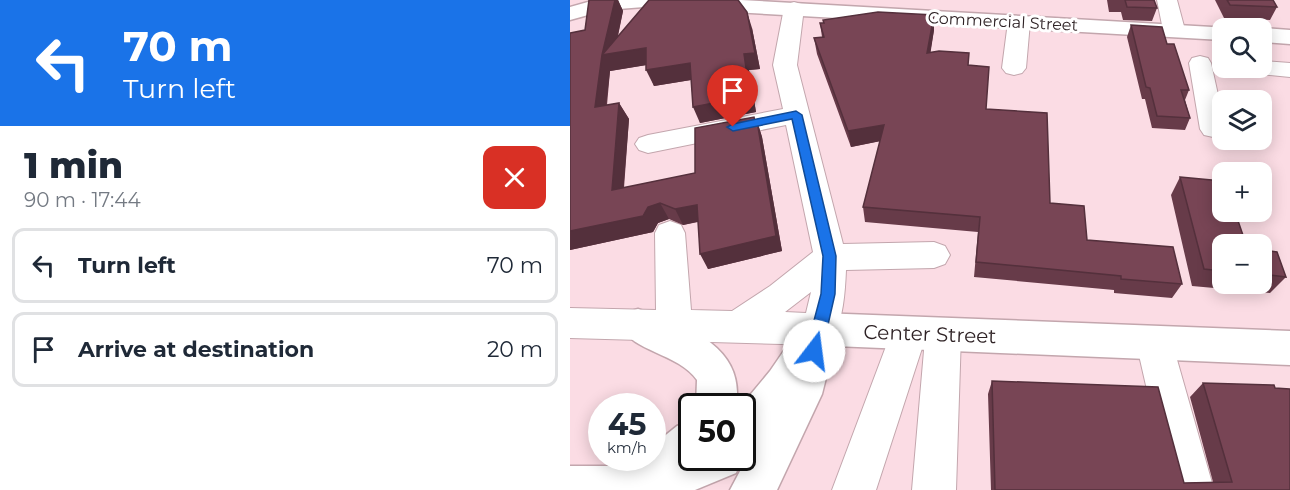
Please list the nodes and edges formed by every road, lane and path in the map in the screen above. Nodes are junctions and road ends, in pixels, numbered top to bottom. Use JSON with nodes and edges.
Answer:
{"nodes":[{"id":1,"x":1167,"y":0,"type":"edge"},
{"id":2,"x":720,"y":2,"type":"edge"},
{"id":3,"x":794,"y":8,"type":"junction"},
{"id":4,"x":570,"y":14,"type":"edge"},
{"id":5,"x":1019,"y":22,"type":"junction"},
{"id":6,"x":1184,"y":31,"type":"junction"},
{"id":7,"x":1212,"y":32,"type":"edge"},
{"id":8,"x":1272,"y":36,"type":"edge"},
{"id":9,"x":1290,"y":37,"type":"edge"},
{"id":10,"x":1211,"y":64,"type":"edge"},
{"id":11,"x":1014,"y":68,"type":"dead end"},
{"id":12,"x":1272,"y":69,"type":"edge"},
{"id":13,"x":1290,"y":70,"type":"edge"},
{"id":14,"x":1212,"y":96,"type":"edge"},
{"id":15,"x":796,"y":115,"type":"junction"},
{"id":16,"x":648,"y":144,"type":"dead end"},
{"id":17,"x":670,"y":233,"type":"dead end"},
{"id":18,"x":934,"y":255,"type":"dead end"},
{"id":19,"x":830,"y":256,"type":"junction"},
{"id":20,"x":570,"y":323,"type":"edge"},
{"id":21,"x":656,"y":325,"type":"junction"},
{"id":22,"x":737,"y":327,"type":"junction"},
{"id":23,"x":820,"y":329,"type":"junction"},
{"id":24,"x":926,"y":333,"type":"junction"},
{"id":25,"x":1154,"y":342,"type":"junction"},
{"id":26,"x":1290,"y":348,"type":"edge"},
{"id":27,"x":717,"y":393,"type":"edge"},
{"id":28,"x":756,"y":422,"type":"edge"},
{"id":29,"x":678,"y":454,"type":"edge"},
{"id":30,"x":688,"y":471,"type":"edge"},
{"id":31,"x":626,"y":488,"type":"junction"},
{"id":32,"x":570,"y":489,"type":"edge"},
{"id":33,"x":753,"y":490,"type":"edge"},
{"id":34,"x":854,"y":490,"type":"edge"},
{"id":35,"x":934,"y":490,"type":"edge"},
{"id":36,"x":1192,"y":490,"type":"edge"}],
"edges":[{"from":1,"to":6,"type":"street"},
{"from":2,"to":3,"type":"main road","name":"Commercial Street"},
{"from":2,"to":4,"type":"main road","name":"Commercial Street"},
{"from":3,"to":5,"type":"main road","name":"Commercial Street"},
{"from":3,"to":15,"type":"street"},
{"from":5,"to":6,"type":"main road","name":"Commercial Street"},
{"from":5,"to":11,"type":"street"},
{"from":6,"to":7,"type":"main road","name":"Commercial Street"},
{"from":6,"to":10,"type":"street"},
{"from":8,"to":9,"type":"main road"},
{"from":10,"to":14,"type":"street"},
{"from":12,"to":13,"type":"street"},
{"from":15,"to":16,"type":"street"},
{"from":15,"to":19,"type":"street"},
{"from":17,"to":21,"type":"street"},
{"from":18,"to":19,"type":"street"},
{"from":19,"to":22,"type":"street"},
{"from":19,"to":23,"type":"street"},
{"from":20,"to":21,"type":"street","name":"Center Street"},
{"from":21,"to":22,"type":"street","name":"Center Street"},
{"from":21,"to":27,"type":"main road"},
{"from":22,"to":23,"type":"street","name":"Center Street"},
{"from":23,"to":24,"type":"main road","name":"Center Street"},
{"from":23,"to":28,"type":"main road"},
{"from":23,"to":33,"type":"main road"},
{"from":24,"to":25,"type":"main road","name":"Center Street"},
{"from":24,"to":34,"type":"street"},
{"from":24,"to":35,"type":"street"},
{"from":25,"to":26,"type":"main road","name":"Center Street"},
{"from":25,"to":36,"type":"street"},
{"from":29,"to":31,"type":"main road"},
{"from":30,"to":31,"type":"main road"},
{"from":31,"to":32,"type":"main road"}]}
